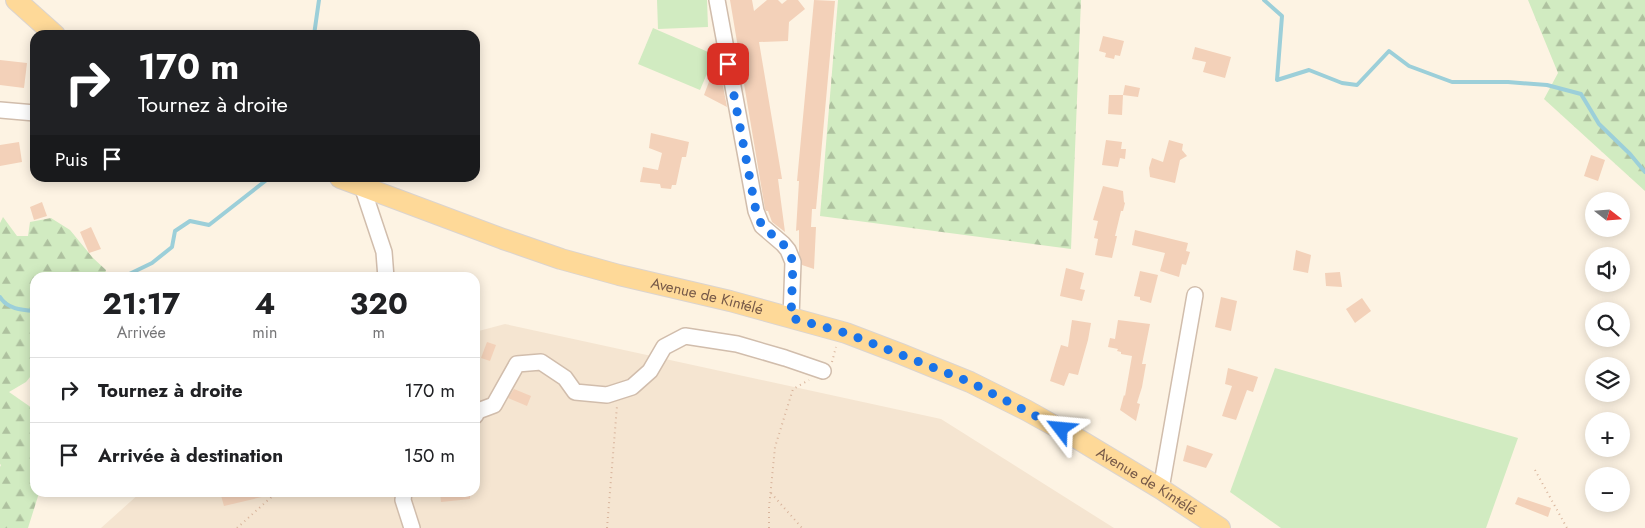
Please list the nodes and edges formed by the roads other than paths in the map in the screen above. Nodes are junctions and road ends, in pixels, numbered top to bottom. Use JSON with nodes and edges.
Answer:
{"nodes":[{"id":1,"x":16,"y":0,"type":"edge"},
{"id":2,"x":717,"y":0,"type":"edge"},
{"id":3,"x":49,"y":30,"type":"edge"},
{"id":4,"x":0,"y":110,"type":"edge"},
{"id":5,"x":30,"y":113,"type":"edge"},
{"id":6,"x":351,"y":182,"type":"edge"},
{"id":7,"x":362,"y":186,"type":"junction"},
{"id":8,"x":386,"y":272,"type":"edge"},
{"id":9,"x":1195,"y":295,"type":"dead end"},
{"id":10,"x":791,"y":318,"type":"junction"},
{"id":11,"x":823,"y":371,"type":"road end"},
{"id":12,"x":480,"y":410,"type":"edge"},
{"id":13,"x":1161,"y":489,"type":"junction"},
{"id":14,"x":403,"y":497,"type":"edge"},
{"id":15,"x":412,"y":528,"type":"edge"},
{"id":16,"x":1220,"y":528,"type":"edge"}],
"edges":[{"from":1,"to":3,"type":"main road"},
{"from":2,"to":10,"type":"street"},
{"from":4,"to":5,"type":"street"},
{"from":6,"to":7,"type":"main road","name":"Avenue de Kintélé"},
{"from":7,"to":8,"type":"street"},
{"from":7,"to":10,"type":"main road","name":"Avenue de Kintélé"},
{"from":9,"to":13,"type":"street"},
{"from":10,"to":13,"type":"main road","name":"Avenue de Kintélé"},
{"from":11,"to":12,"type":"street"},
{"from":13,"to":16,"type":"main road","name":"Avenue de Kintélé"},
{"from":14,"to":15,"type":"street"}]}
